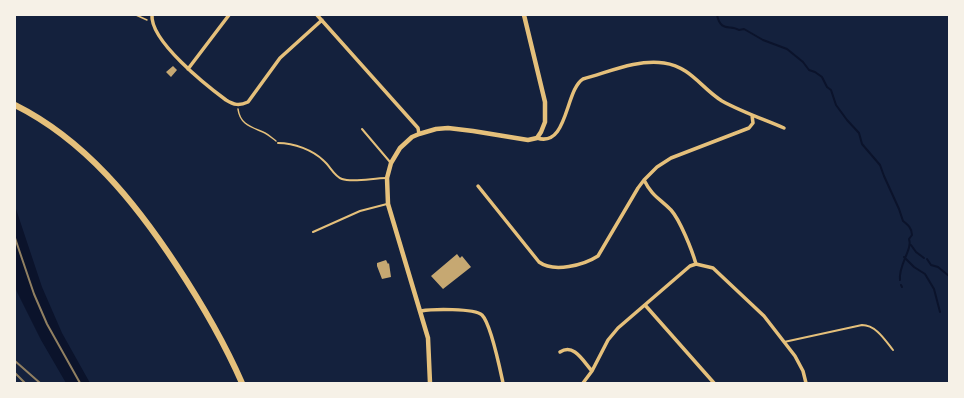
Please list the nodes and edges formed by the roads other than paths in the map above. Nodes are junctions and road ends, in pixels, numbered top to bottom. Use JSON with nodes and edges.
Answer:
{"nodes":[{"id":1,"x":152,"y":15,"type":"edge"},
{"id":2,"x":229,"y":15,"type":"edge"},
{"id":3,"x":317,"y":15,"type":"edge"},
{"id":4,"x":524,"y":15,"type":"edge"},
{"id":5,"x":322,"y":20,"type":"junction"},
{"id":6,"x":188,"y":69,"type":"junction"},
{"id":7,"x":15,"y":105,"type":"edge"},
{"id":8,"x":752,"y":115,"type":"junction"},
{"id":9,"x":784,"y":128,"type":"dead end"},
{"id":10,"x":362,"y":129,"type":"dead end"},
{"id":11,"x":419,"y":134,"type":"junction"},
{"id":12,"x":537,"y":138,"type":"junction"},
{"id":13,"x":278,"y":143,"type":"road end"},
{"id":14,"x":391,"y":163,"type":"junction"},
{"id":15,"x":387,"y":178,"type":"junction"},
{"id":16,"x":644,"y":180,"type":"junction"},
{"id":17,"x":478,"y":186,"type":"dead end"},
{"id":18,"x":388,"y":204,"type":"junction"},
{"id":19,"x":313,"y":232,"type":"dead end"},
{"id":20,"x":696,"y":264,"type":"junction"},
{"id":21,"x":645,"y":305,"type":"junction"},
{"id":22,"x":421,"y":311,"type":"junction"},
{"id":23,"x":784,"y":342,"type":"junction"},
{"id":24,"x":893,"y":350,"type":"dead end"},
{"id":25,"x":560,"y":352,"type":"dead end"},
{"id":26,"x":592,"y":371,"type":"junction"},
{"id":27,"x":242,"y":383,"type":"edge"},
{"id":28,"x":430,"y":383,"type":"edge"},
{"id":29,"x":503,"y":383,"type":"edge"},
{"id":30,"x":584,"y":383,"type":"edge"},
{"id":31,"x":714,"y":383,"type":"edge"},
{"id":32,"x":806,"y":383,"type":"edge"}],
"edges":[{"from":1,"to":6,"type":"street"},
{"from":2,"to":6,"type":"street"},
{"from":3,"to":5,"type":"street"},
{"from":4,"to":12,"type":"street"},
{"from":5,"to":6,"type":"street"},
{"from":5,"to":11,"type":"street"},
{"from":7,"to":27,"type":"main road"},
{"from":8,"to":9,"type":"street"},
{"from":8,"to":12,"type":"street"},
{"from":8,"to":16,"type":"street"},
{"from":10,"to":14,"type":"lane"},
{"from":11,"to":12,"type":"street"},
{"from":11,"to":14,"type":"street"},
{"from":13,"to":15,"type":"lane"},
{"from":14,"to":15,"type":"street"},
{"from":15,"to":18,"type":"street"},
{"from":16,"to":17,"type":"street"},
{"from":16,"to":20,"type":"street"},
{"from":18,"to":19,"type":"lane"},
{"from":18,"to":22,"type":"street"},
{"from":20,"to":21,"type":"street"},
{"from":20,"to":23,"type":"street"},
{"from":21,"to":26,"type":"street"},
{"from":21,"to":31,"type":"street"},
{"from":22,"to":28,"type":"street"},
{"from":22,"to":29,"type":"street"},
{"from":23,"to":24,"type":"lane"},
{"from":23,"to":32,"type":"street"},
{"from":25,"to":26,"type":"street"},
{"from":26,"to":30,"type":"street"}]}
